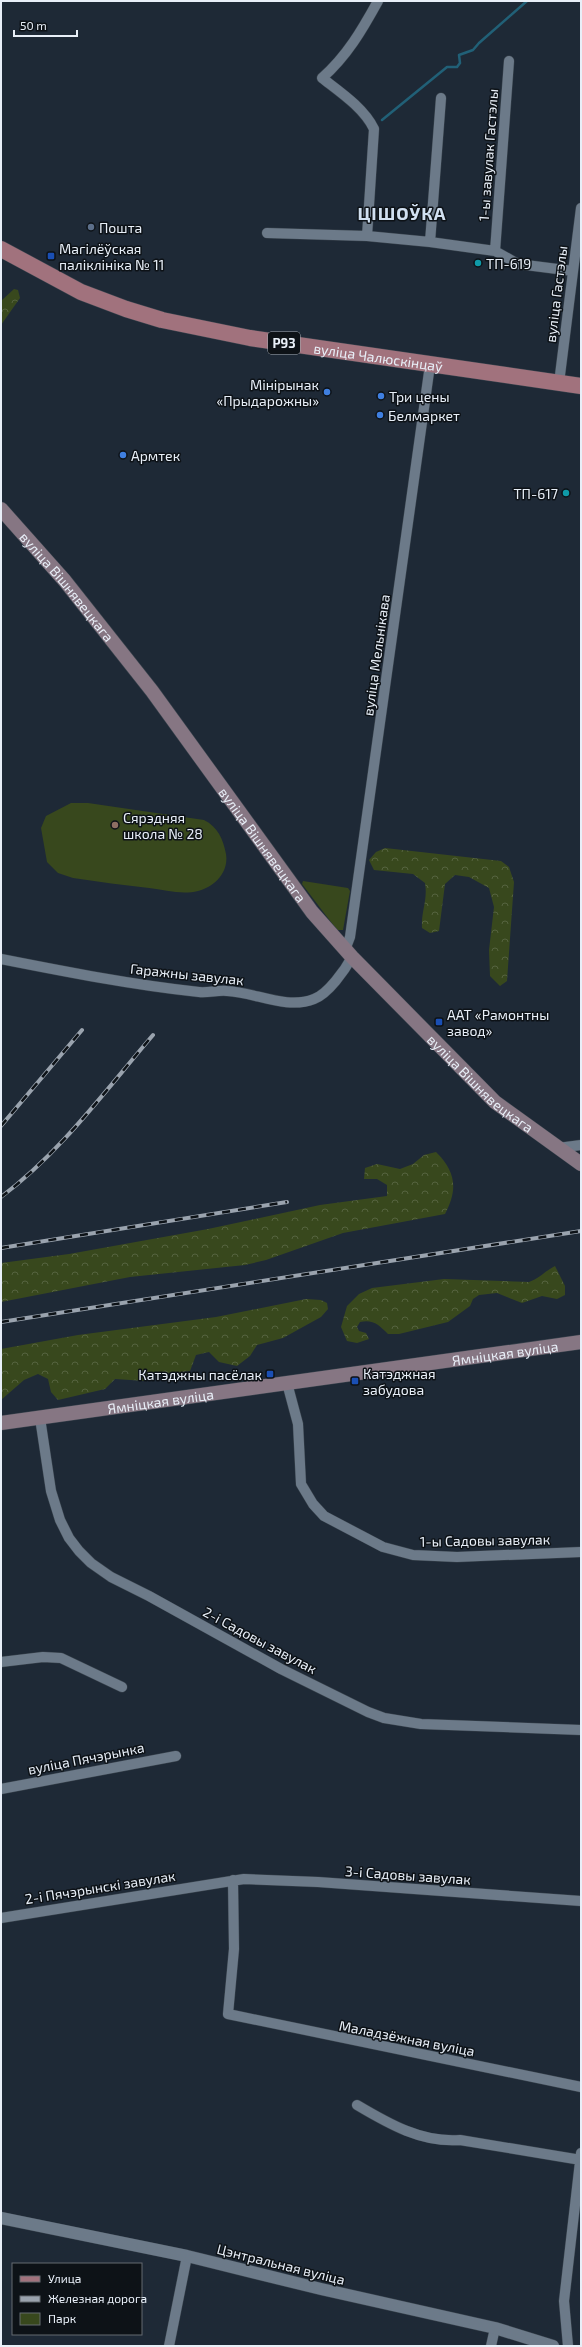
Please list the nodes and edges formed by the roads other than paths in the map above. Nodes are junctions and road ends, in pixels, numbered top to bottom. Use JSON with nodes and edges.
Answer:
{"nodes":[{"id":1,"x":378,"y":1,"type":"edge"},
{"id":2,"x":509,"y":61,"type":"dead end"},
{"id":3,"x":441,"y":98,"type":"dead end"},
{"id":4,"x":581,"y":208,"type":"edge"},
{"id":5,"x":268,"y":233,"type":"dead end"},
{"id":6,"x":366,"y":236,"type":"junction"},
{"id":7,"x":430,"y":242,"type":"junction"},
{"id":8,"x":1,"y":249,"type":"edge"},
{"id":9,"x":495,"y":251,"type":"junction"},
{"id":10,"x":573,"y":271,"type":"junction"},
{"id":11,"x":430,"y":364,"type":"junction"},
{"id":12,"x":559,"y":383,"type":"junction"},
{"id":13,"x":581,"y":386,"type":"edge"},
{"id":14,"x":1,"y":509,"type":"edge"},
{"id":15,"x":348,"y":953,"type":"junction"},
{"id":16,"x":1,"y":959,"type":"edge"},
{"id":17,"x":581,"y":1145,"type":"edge"},
{"id":18,"x":558,"y":1148,"type":"junction"},
{"id":19,"x":581,"y":1164,"type":"edge"},
{"id":20,"x":581,"y":1342,"type":"edge"},
{"id":21,"x":287,"y":1383,"type":"junction"},
{"id":22,"x":40,"y":1418,"type":"junction"},
{"id":23,"x":1,"y":1423,"type":"edge"},
{"id":24,"x":581,"y":1552,"type":"edge"},
{"id":25,"x":1,"y":1662,"type":"edge"},
{"id":26,"x":122,"y":1687,"type":"dead end"},
{"id":27,"x":581,"y":1730,"type":"edge"},
{"id":28,"x":176,"y":1756,"type":"dead end"},
{"id":29,"x":1,"y":1789,"type":"edge"},
{"id":30,"x":233,"y":1880,"type":"junction"},
{"id":31,"x":203,"y":1885,"type":"joint"},
{"id":32,"x":581,"y":1901,"type":"edge"},
{"id":33,"x":1,"y":1918,"type":"edge"},
{"id":34,"x":581,"y":2087,"type":"edge"},
{"id":35,"x":357,"y":2105,"type":"dead end"},
{"id":36,"x":581,"y":2157,"type":"edge"},
{"id":37,"x":1,"y":2218,"type":"edge"},
{"id":38,"x":187,"y":2256,"type":"junction"},
{"id":39,"x":495,"y":2328,"type":"junction"},
{"id":40,"x":169,"y":2346,"type":"edge"},
{"id":41,"x":491,"y":2346,"type":"edge"},
{"id":42,"x":553,"y":2346,"type":"edge"},
{"id":43,"x":568,"y":2346,"type":"edge"}],
"edges":[{"from":1,"to":6,"type":"street"},
{"from":2,"to":9,"type":"street","name":"1-ы завулак Гастэлы"},
{"from":3,"to":7,"type":"street"},
{"from":4,"to":10,"type":"street","name":"вуліца Гастэлы"},
{"from":5,"to":6,"type":"street"},
{"from":6,"to":7,"type":"street"},
{"from":7,"to":9,"type":"street"},
{"from":8,"to":11,"type":"main road","name":"вуліца Чалюскінцаў","number":"Р93"},
{"from":9,"to":10,"type":"street"},
{"from":10,"to":12,"type":"street","name":"вуліца Гастэлы"},
{"from":11,"to":12,"type":"main road","name":"вуліца Чалюскінцаў","number":"Р93"},
{"from":11,"to":15,"type":"street","name":"вуліца Мельнікава"},
{"from":12,"to":13,"type":"main road","name":"вуліца Чалюскінцаў","number":"Р93"},
{"from":14,"to":15,"type":"main road","name":"вуліца Вішнявецкага"},
{"from":15,"to":16,"type":"street","name":"Гаражны завулак"},
{"from":15,"to":18,"type":"main road","name":"вуліца Вішнявецкага"},
{"from":17,"to":18,"type":"street"},
{"from":18,"to":19,"type":"main road","name":"вуліца Вішнявецкага"},
{"from":20,"to":21,"type":"main road","name":"Ямніцкая вуліца"},
{"from":21,"to":22,"type":"main road","name":"Ямніцкая вуліца"},
{"from":21,"to":24,"type":"street","name":"1-ы Садовы завулак"},
{"from":22,"to":23,"type":"main road","name":"Ямніцкая вуліца"},
{"from":22,"to":27,"type":"street","name":"2-і Садовы завулак"},
{"from":25,"to":26,"type":"street"},
{"from":28,"to":29,"type":"street","name":"вуліца Пячэрынка"},
{"from":30,"to":31,"type":"street","name":"3-і Садовы завулак"},
{"from":30,"to":32,"type":"street","name":"3-і Садовы завулак"},
{"from":30,"to":34,"type":"street","name":"Маладзёжная вуліца"},
{"from":31,"to":33,"type":"street","name":"2-і Пячэрынскі завулак"},
{"from":35,"to":36,"type":"street"},
{"from":36,"to":43,"type":"street"},
{"from":37,"to":38,"type":"street","name":"Цэнтральная вуліца"},
{"from":38,"to":39,"type":"street","name":"Цэнтральная вуліца"},
{"from":38,"to":40,"type":"street"},
{"from":39,"to":41,"type":"street"},
{"from":39,"to":42,"type":"street","name":"Цэнтральная вуліца"}]}
